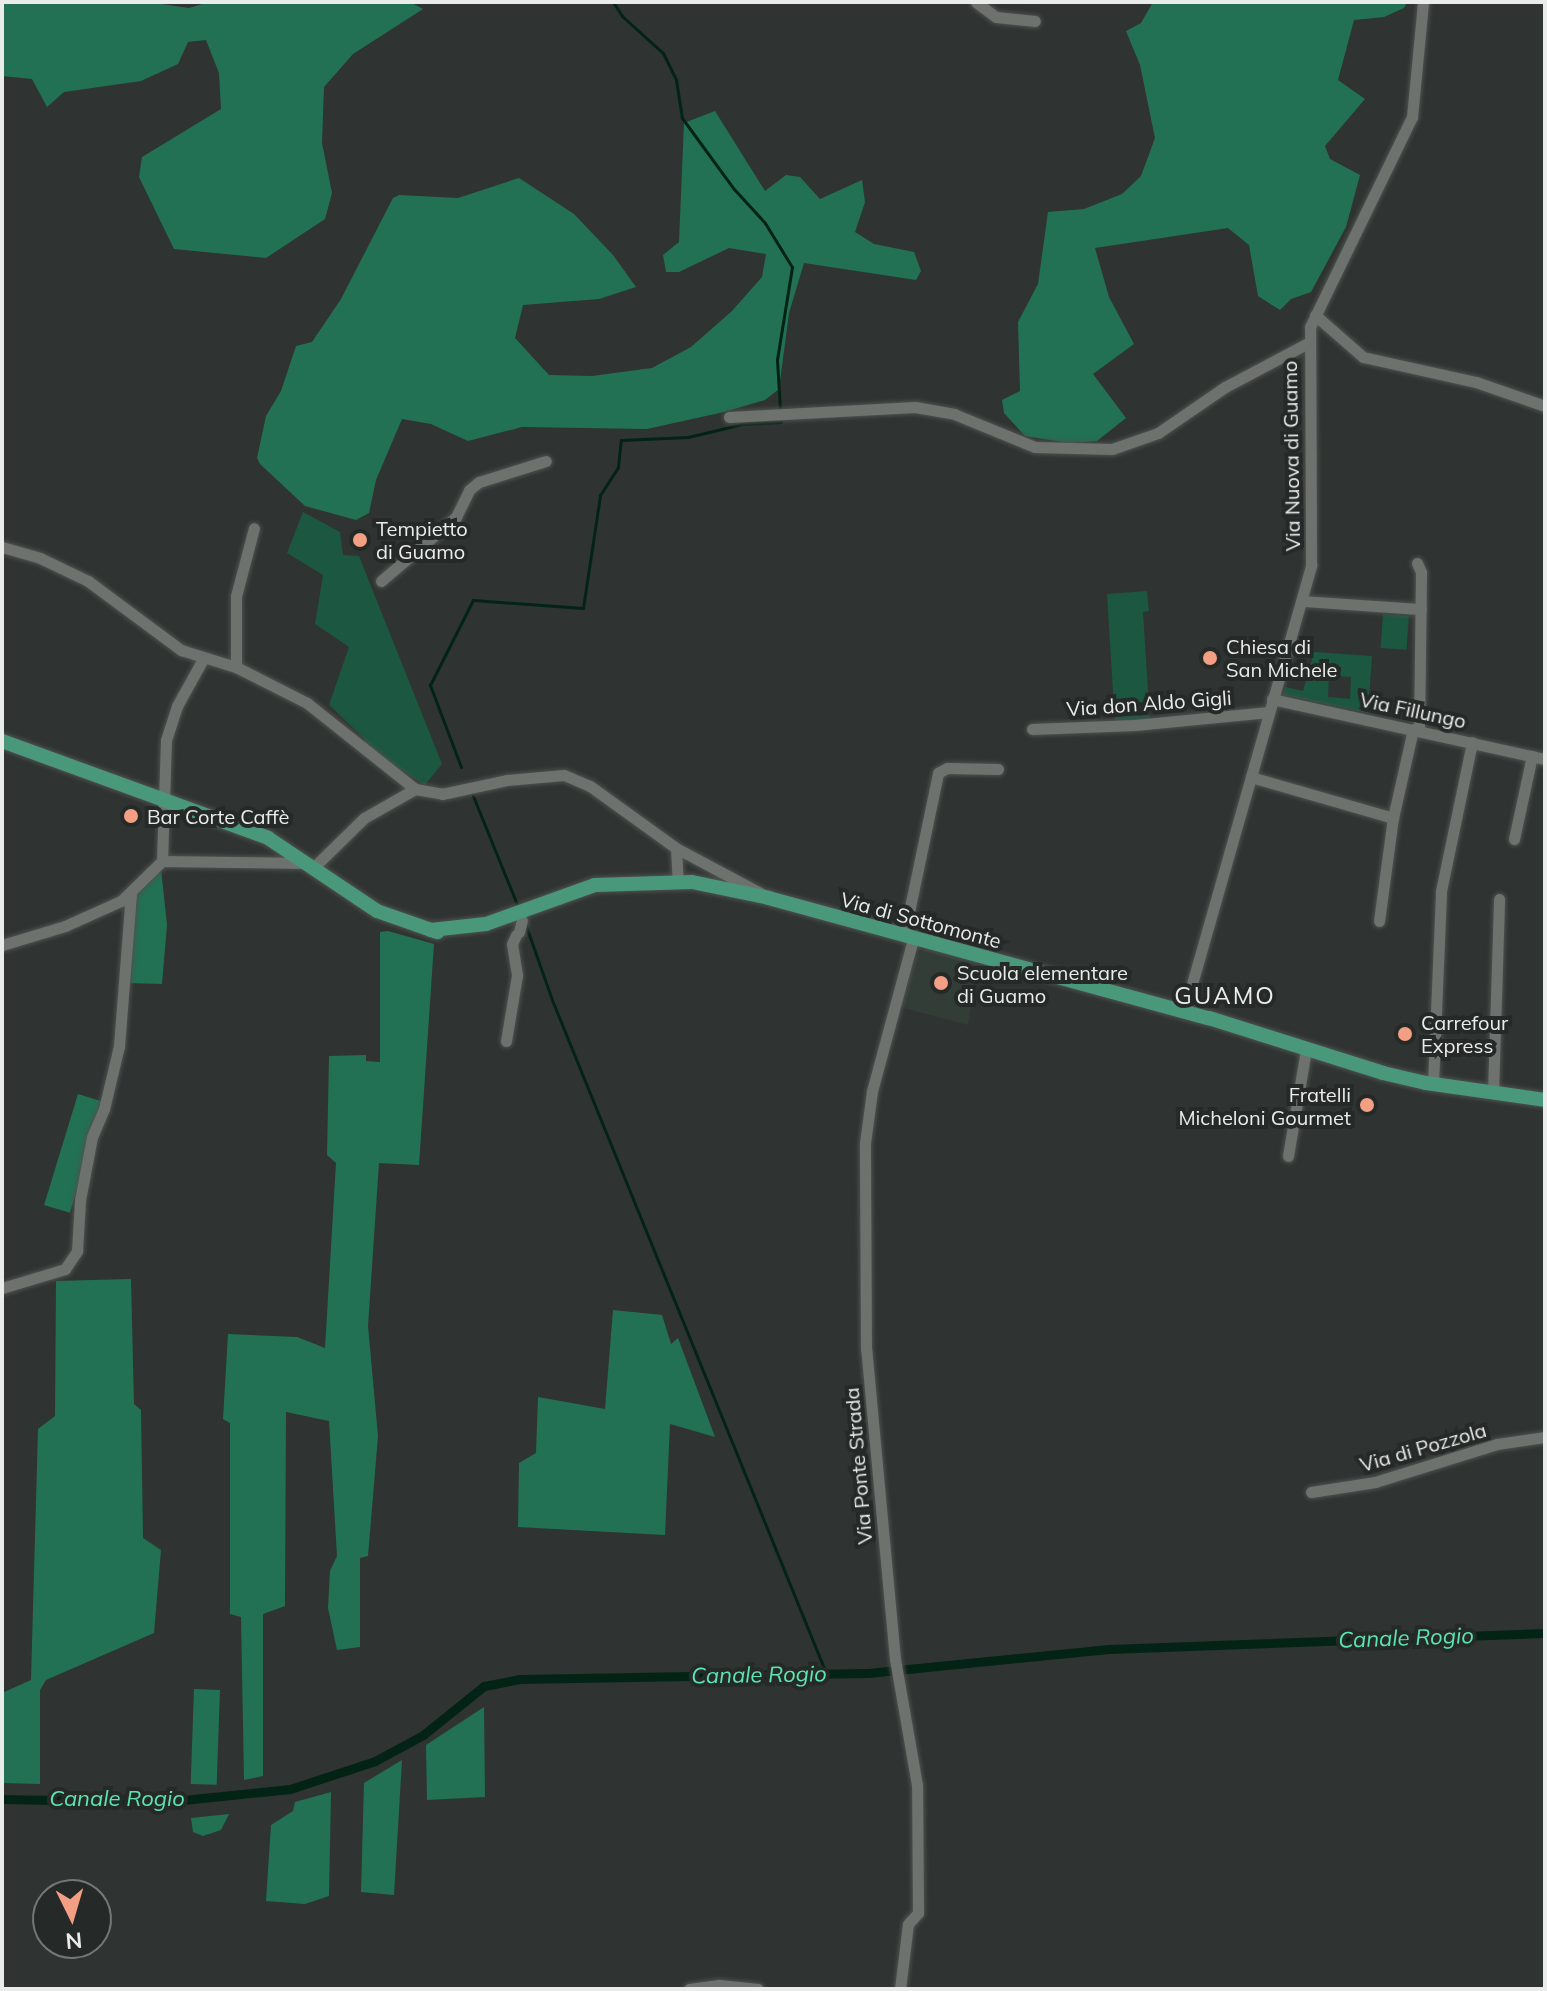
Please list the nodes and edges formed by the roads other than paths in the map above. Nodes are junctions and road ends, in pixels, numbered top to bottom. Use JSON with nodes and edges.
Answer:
{"nodes":[{"id":1,"x":976,"y":2,"type":"edge"},
{"id":2,"x":1423,"y":2,"type":"edge"},
{"id":3,"x":1035,"y":21,"type":"dead end"},
{"id":4,"x":1315,"y":315,"type":"junction"},
{"id":5,"x":1308,"y":343,"type":"junction"},
{"id":6,"x":1545,"y":406,"type":"edge"},
{"id":7,"x":729,"y":417,"type":"dead end"},
{"id":8,"x":546,"y":461,"type":"dead end"},
{"id":9,"x":254,"y":528,"type":"dead end"},
{"id":10,"x":2,"y":547,"type":"edge"},
{"id":11,"x":1417,"y":563,"type":"dead end"},
{"id":12,"x":381,"y":581,"type":"dead end"},
{"id":13,"x":1303,"y":601,"type":"junction"},
{"id":14,"x":1421,"y":609,"type":"junction"},
{"id":15,"x":203,"y":659,"type":"junction"},
{"id":16,"x":236,"y":667,"type":"junction"},
{"id":17,"x":1272,"y":699,"type":"junction"},
{"id":18,"x":1268,"y":712,"type":"junction"},
{"id":19,"x":1032,"y":729,"type":"dead end"},
{"id":20,"x":1416,"y":729,"type":"junction"},
{"id":21,"x":2,"y":741,"type":"edge"},
{"id":22,"x":1472,"y":742,"type":"junction"},
{"id":23,"x":1532,"y":756,"type":"junction"},
{"id":24,"x":1545,"y":759,"type":"edge"},
{"id":25,"x":998,"y":769,"type":"dead end"},
{"id":26,"x":1251,"y":777,"type":"junction"},
{"id":27,"x":415,"y":789,"type":"junction"},
{"id":28,"x":163,"y":800,"type":"junction"},
{"id":29,"x":1393,"y":818,"type":"junction"},
{"id":30,"x":1514,"y":839,"type":"dead end"},
{"id":31,"x":676,"y":848,"type":"junction"},
{"id":32,"x":693,"y":857,"type":"junction"},
{"id":33,"x":162,"y":861,"type":"junction"},
{"id":34,"x":312,"y":865,"type":"junction"},
{"id":35,"x":685,"y":881,"type":"junction"},
{"id":36,"x":608,"y":886,"type":"junction"},
{"id":37,"x":131,"y":894,"type":"junction"},
{"id":38,"x":767,"y":897,"type":"junction"},
{"id":39,"x":1499,"y":899,"type":"dead end"},
{"id":40,"x":1379,"y":921,"type":"dead end"},
{"id":41,"x":519,"y":929,"type":"junction"},
{"id":42,"x":431,"y":930,"type":"junction"},
{"id":43,"x":909,"y":937,"type":"junction"},
{"id":44,"x":2,"y":945,"type":"edge"},
{"id":45,"x":1184,"y":1012,"type":"junction"},
{"id":46,"x":506,"y":1041,"type":"dead end"},
{"id":47,"x":1306,"y":1050,"type":"junction"},
{"id":48,"x":1433,"y":1084,"type":"junction"},
{"id":49,"x":1493,"y":1093,"type":"junction"},
{"id":50,"x":1545,"y":1100,"type":"edge"},
{"id":51,"x":1288,"y":1156,"type":"dead end"},
{"id":52,"x":2,"y":1288,"type":"edge"},
{"id":53,"x":1545,"y":1437,"type":"edge"},
{"id":54,"x":1311,"y":1492,"type":"dead end"},
{"id":55,"x":689,"y":1989,"type":"edge"},
{"id":56,"x":758,"y":1989,"type":"edge"},
{"id":57,"x":900,"y":1989,"type":"edge"}],
"edges":[{"from":1,"to":3,"type":"street"},
{"from":2,"to":4,"type":"street","name":"Via Nuova di Guamo"},
{"from":4,"to":5,"type":"street","name":"Via Nuova di Guamo"},
{"from":4,"to":6,"type":"street"},
{"from":5,"to":7,"type":"street"},
{"from":5,"to":13,"type":"street","name":"Via Nuova di Guamo"},
{"from":8,"to":12,"type":"street"},
{"from":9,"to":16,"type":"street"},
{"from":10,"to":15,"type":"street"},
{"from":11,"to":14,"type":"street"},
{"from":13,"to":14,"type":"street"},
{"from":13,"to":17,"type":"street","name":"Via Nuova di Guamo"},
{"from":14,"to":20,"type":"street"},
{"from":15,"to":16,"type":"street"},
{"from":15,"to":28,"type":"street"},
{"from":16,"to":27,"type":"street"},
{"from":17,"to":18,"type":"street","name":"Via Nuova di Guamo"},
{"from":17,"to":20,"type":"street","name":"Via Fillungo"},
{"from":18,"to":19,"type":"street","name":"Via don Aldo Gigli"},
{"from":18,"to":26,"type":"street","name":"Via Nuova di Guamo"},
{"from":20,"to":22,"type":"street","name":"Via Fillungo"},
{"from":20,"to":29,"type":"street"},
{"from":21,"to":28,"type":"main road","name":"Via di Sottomonte"},
{"from":22,"to":23,"type":"street","name":"Via Fillungo"},
{"from":22,"to":48,"type":"street"},
{"from":23,"to":24,"type":"street","name":"Via Fillungo"},
{"from":23,"to":30,"type":"street"},
{"from":25,"to":43,"type":"street","name":"Via Ponte Strada"},
{"from":26,"to":29,"type":"street"},
{"from":26,"to":45,"type":"street","name":"Via Nuova di Guamo"},
{"from":27,"to":31,"type":"street"},
{"from":27,"to":34,"type":"street"},
{"from":28,"to":33,"type":"street"},
{"from":28,"to":34,"type":"main road","name":"Via di Sottomonte"},
{"from":29,"to":40,"type":"street"},
{"from":31,"to":32,"type":"street"},
{"from":31,"to":35,"type":"street"},
{"from":32,"to":35,"type":"street"},
{"from":32,"to":38,"type":"street"},
{"from":33,"to":34,"type":"street"},
{"from":33,"to":37,"type":"street"},
{"from":34,"to":42,"type":"main road","name":"Via di Sottomonte"},
{"from":35,"to":36,"type":"main road","name":"Via di Sottomonte"},
{"from":35,"to":38,"type":"main road","name":"Via di Sottomonte"},
{"from":36,"to":41,"type":"main road","name":"Via di Sottomonte"},
{"from":36,"to":42,"type":"main road","name":"Via di Sottomonte"},
{"from":37,"to":44,"type":"street"},
{"from":37,"to":52,"type":"street"},
{"from":38,"to":43,"type":"main road","name":"Via di Sottomonte"},
{"from":39,"to":49,"type":"street"},
{"from":41,"to":42,"type":"main road","name":"Via di Sottomonte"},
{"from":41,"to":46,"type":"street"},
{"from":43,"to":45,"type":"main road","name":"Via di Sottomonte"},
{"from":43,"to":57,"type":"street","name":"Via Ponte Strada"},
{"from":45,"to":47,"type":"main road","name":"Via di Sottomonte"},
{"from":47,"to":48,"type":"main road","name":"Via di Sottomonte"},
{"from":47,"to":51,"type":"street"},
{"from":48,"to":49,"type":"main road","name":"Via di Sottomonte"},
{"from":49,"to":50,"type":"main road","name":"Via di Sottomonte"},
{"from":53,"to":54,"type":"street","name":"Via di Pozzola"},
{"from":55,"to":56,"type":"street"}]}
